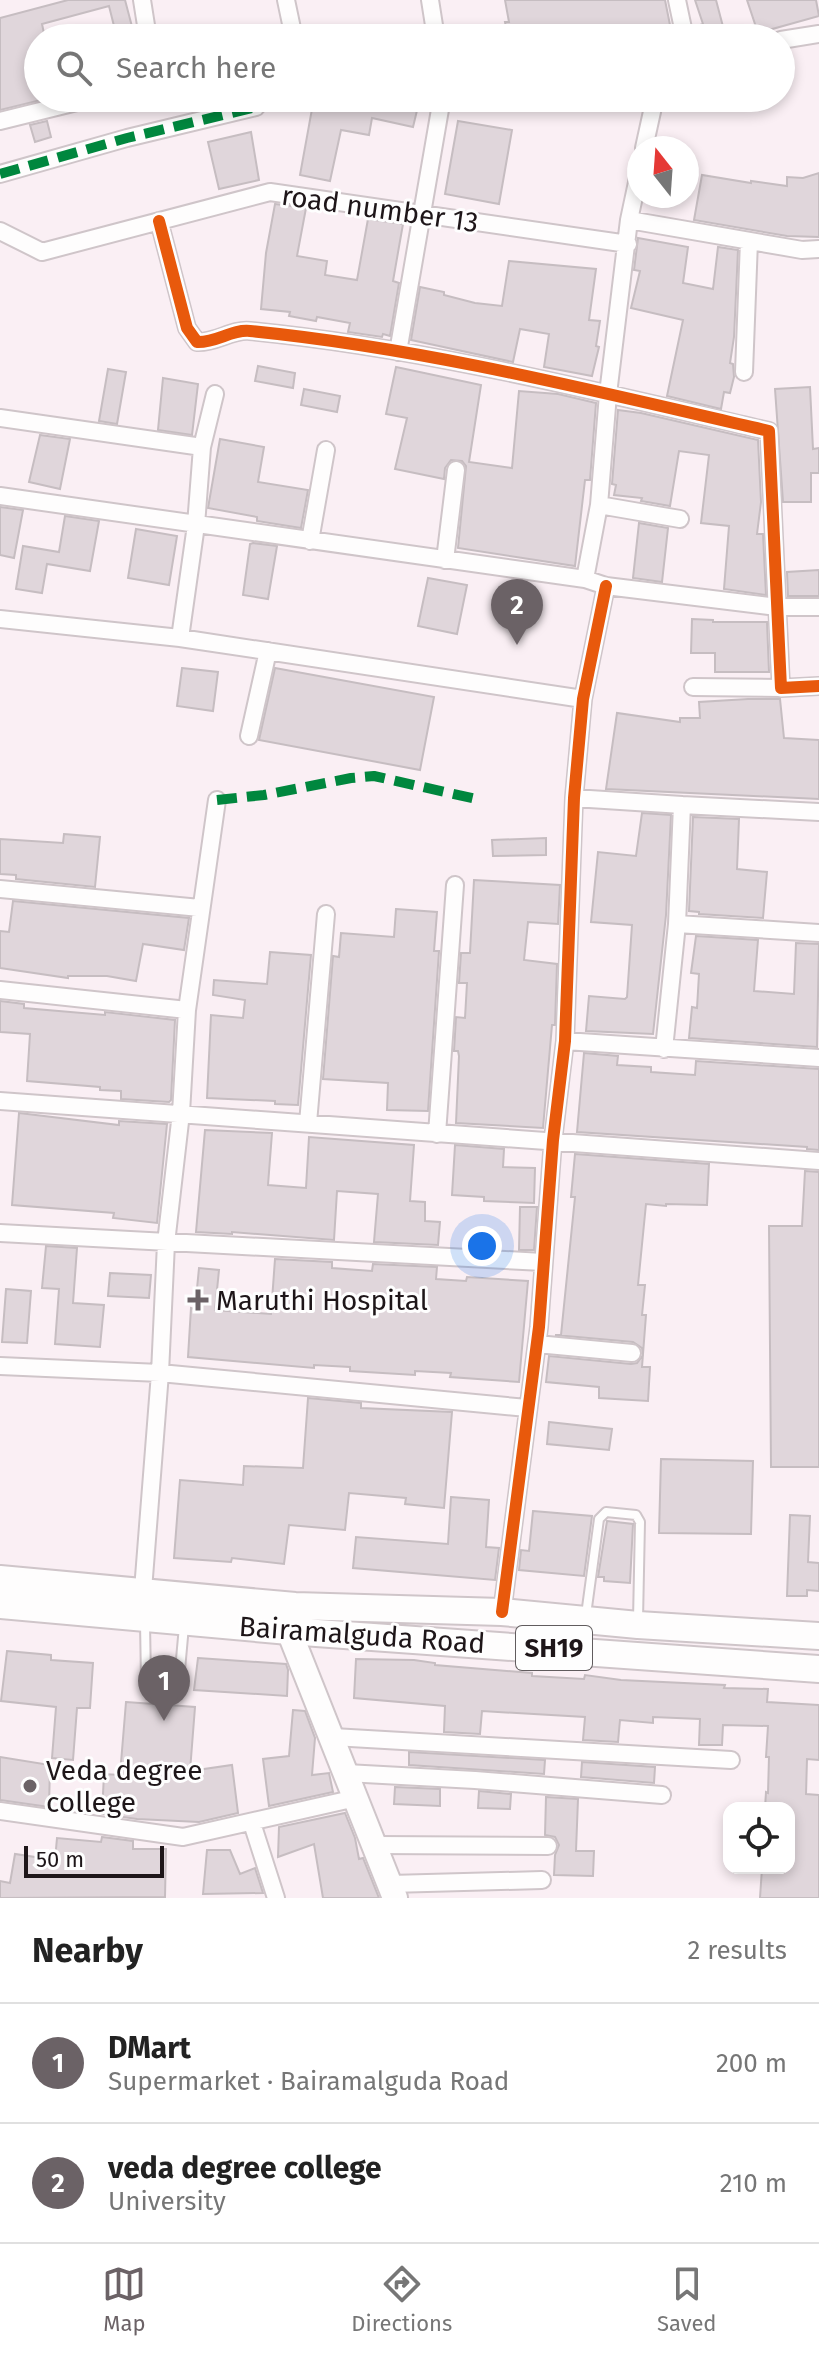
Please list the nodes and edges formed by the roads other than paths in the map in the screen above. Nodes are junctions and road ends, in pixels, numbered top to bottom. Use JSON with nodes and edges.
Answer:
{"nodes":[{"id":1,"x":142,"y":0,"type":"edge"},
{"id":2,"x":286,"y":0,"type":"edge"},
{"id":3,"x":430,"y":0,"type":"edge"},
{"id":4,"x":677,"y":0,"type":"edge"},
{"id":5,"x":146,"y":24,"type":"edge"},
{"id":6,"x":291,"y":24,"type":"edge"},
{"id":7,"x":434,"y":24,"type":"edge"},
{"id":8,"x":682,"y":24,"type":"edge"},
{"id":9,"x":819,"y":34,"type":"edge"},
{"id":10,"x":795,"y":38,"type":"edge"},
{"id":11,"x":36,"y":112,"type":"edge"},
{"id":12,"x":235,"y":112,"type":"edge"},
{"id":13,"x":440,"y":112,"type":"edge"},
{"id":14,"x":652,"y":112,"type":"edge"},
{"id":15,"x":0,"y":121,"type":"edge"},
{"id":16,"x":647,"y":136,"type":"edge"},
{"id":17,"x":0,"y":174,"type":"edge"},
{"id":18,"x":632,"y":208,"type":"edge"},
{"id":19,"x":421,"y":216,"type":"junction"},
{"id":20,"x":629,"y":220,"type":"junction"},
{"id":21,"x":159,"y":221,"type":"junction"},
{"id":22,"x":0,"y":231,"type":"edge"},
{"id":23,"x":749,"y":241,"type":"junction"},
{"id":24,"x":628,"y":244,"type":"junction"},
{"id":25,"x":819,"y":249,"type":"edge"},
{"id":26,"x":398,"y":352,"type":"junction"},
{"id":27,"x":744,"y":372,"type":"dead end"},
{"id":28,"x":215,"y":394,"type":"dead end"},
{"id":29,"x":608,"y":394,"type":"junction"},
{"id":30,"x":0,"y":418,"type":"edge"},
{"id":31,"x":202,"y":447,"type":"junction"},
{"id":32,"x":326,"y":450,"type":"dead end"},
{"id":33,"x":456,"y":470,"type":"dead end"},
{"id":34,"x":0,"y":496,"type":"edge"},
{"id":35,"x":599,"y":505,"type":"junction"},
{"id":36,"x":680,"y":519,"type":"dead end"},
{"id":37,"x":196,"y":525,"type":"junction"},
{"id":38,"x":310,"y":541,"type":"junction"},
{"id":39,"x":445,"y":560,"type":"junction"},
{"id":40,"x":585,"y":579,"type":"junction"},
{"id":41,"x":606,"y":586,"type":"junction"},
{"id":42,"x":777,"y":607,"type":"junction"},
{"id":43,"x":819,"y":607,"type":"edge"},
{"id":44,"x":0,"y":619,"type":"edge"},
{"id":45,"x":180,"y":638,"type":"junction"},
{"id":46,"x":268,"y":651,"type":"junction"},
{"id":47,"x":819,"y":686,"type":"edge"},
{"id":48,"x":693,"y":687,"type":"dead end"},
{"id":49,"x":781,"y":688,"type":"junction"},
{"id":50,"x":583,"y":699,"type":"junction"},
{"id":51,"x":249,"y":736,"type":"dead end"},
{"id":52,"x":574,"y":798,"type":"junction"},
{"id":53,"x":217,"y":800,"type":"dead end"},
{"id":54,"x":682,"y":805,"type":"junction"},
{"id":55,"x":819,"y":812,"type":"edge"},
{"id":56,"x":455,"y":885,"type":"dead end"},
{"id":57,"x":0,"y":889,"type":"edge"},
{"id":58,"x":200,"y":908,"type":"junction"},
{"id":59,"x":326,"y":914,"type":"dead end"},
{"id":60,"x":677,"y":924,"type":"junction"},
{"id":61,"x":819,"y":933,"type":"edge"},
{"id":62,"x":0,"y":990,"type":"edge"},
{"id":63,"x":187,"y":1010,"type":"junction"},
{"id":64,"x":565,"y":1041,"type":"junction"},
{"id":65,"x":664,"y":1049,"type":"junction"},
{"id":66,"x":819,"y":1058,"type":"edge"},
{"id":67,"x":0,"y":1101,"type":"edge"},
{"id":68,"x":181,"y":1113,"type":"junction"},
{"id":69,"x":308,"y":1123,"type":"junction"},
{"id":70,"x":437,"y":1134,"type":"junction"},
{"id":71,"x":553,"y":1140,"type":"junction"},
{"id":72,"x":819,"y":1161,"type":"edge"},
{"id":73,"x":0,"y":1233,"type":"edge"},
{"id":74,"x":166,"y":1243,"type":"junction"},
{"id":75,"x":543,"y":1262,"type":"junction"},
{"id":76,"x":537,"y":1344,"type":"junction"},
{"id":77,"x":632,"y":1353,"type":"dead end"},
{"id":78,"x":0,"y":1366,"type":"edge"},
{"id":79,"x":160,"y":1373,"type":"junction"},
{"id":80,"x":527,"y":1408,"type":"junction"},
{"id":81,"x":0,"y":1579,"type":"edge"},
{"id":82,"x":143,"y":1590,"type":"junction"},
{"id":83,"x":0,"y":1605,"type":"edge"},
{"id":84,"x":502,"y":1612,"type":"junction"},
{"id":85,"x":145,"y":1618,"type":"junction"},
{"id":86,"x":292,"y":1619,"type":"junction"},
{"id":87,"x":585,"y":1619,"type":"junction"},
{"id":88,"x":184,"y":1622,"type":"junction"},
{"id":89,"x":638,"y":1625,"type":"junction"},
{"id":90,"x":819,"y":1636,"type":"edge"},
{"id":91,"x":819,"y":1669,"type":"edge"},
{"id":92,"x":333,"y":1737,"type":"junction"},
{"id":93,"x":731,"y":1760,"type":"dead end"},
{"id":94,"x":346,"y":1773,"type":"junction"},
{"id":95,"x":662,"y":1795,"type":"dead end"},
{"id":96,"x":356,"y":1798,"type":"junction"},
{"id":97,"x":0,"y":1811,"type":"edge"},
{"id":98,"x":252,"y":1823,"type":"junction"},
{"id":99,"x":376,"y":1845,"type":"junction"},
{"id":100,"x":548,"y":1846,"type":"dead end"},
{"id":101,"x":542,"y":1880,"type":"dead end"},
{"id":102,"x":392,"y":1891,"type":"edge"},
{"id":103,"x":276,"y":1898,"type":"edge"}],
"edges":[{"from":1,"to":5,"type":"street"},
{"from":2,"to":6,"type":"street"},
{"from":3,"to":7,"type":"street"},
{"from":4,"to":8,"type":"street"},
{"from":9,"to":10,"type":"street"},
{"from":11,"to":15,"type":"street"},
{"from":12,"to":17,"type":"street"},
{"from":13,"to":19,"type":"street"},
{"from":14,"to":16,"type":"street"},
{"from":18,"to":20,"type":"street"},
{"from":19,"to":21,"type":"street","name":"road number 13"},
{"from":19,"to":24,"type":"street","name":"road number 13"},
{"from":19,"to":26,"type":"street"},
{"from":20,"to":23,"type":"street"},
{"from":20,"to":24,"type":"street"},
{"from":21,"to":22,"type":"street","name":"road number 13"},
{"from":21,"to":26,"type":"street"},
{"from":23,"to":25,"type":"street"},
{"from":23,"to":27,"type":"street"},
{"from":24,"to":29,"type":"street"},
{"from":26,"to":29,"type":"street"},
{"from":28,"to":31,"type":"street"},
{"from":29,"to":35,"type":"street"},
{"from":29,"to":42,"type":"street"},
{"from":30,"to":31,"type":"street"},
{"from":31,"to":37,"type":"street"},
{"from":32,"to":38,"type":"street"},
{"from":33,"to":39,"type":"street"},
{"from":34,"to":37,"type":"street"},
{"from":35,"to":36,"type":"street"},
{"from":35,"to":40,"type":"street"},
{"from":37,"to":38,"type":"street"},
{"from":37,"to":45,"type":"street"},
{"from":38,"to":39,"type":"street"},
{"from":39,"to":40,"type":"street"},
{"from":40,"to":41,"type":"street"},
{"from":41,"to":42,"type":"street"},
{"from":41,"to":50,"type":"street"},
{"from":42,"to":43,"type":"street"},
{"from":42,"to":49,"type":"street"},
{"from":44,"to":45,"type":"street"},
{"from":45,"to":46,"type":"street"},
{"from":46,"to":50,"type":"street"},
{"from":46,"to":51,"type":"street"},
{"from":47,"to":49,"type":"street"},
{"from":48,"to":49,"type":"street"},
{"from":50,"to":52,"type":"street"},
{"from":52,"to":54,"type":"street"},
{"from":52,"to":64,"type":"street"},
{"from":53,"to":58,"type":"street"},
{"from":54,"to":55,"type":"street"},
{"from":54,"to":60,"type":"street"},
{"from":56,"to":70,"type":"street"},
{"from":57,"to":58,"type":"street"},
{"from":58,"to":63,"type":"street"},
{"from":59,"to":69,"type":"street"},
{"from":60,"to":61,"type":"street"},
{"from":60,"to":65,"type":"street"},
{"from":62,"to":63,"type":"street"},
{"from":63,"to":68,"type":"street"},
{"from":64,"to":65,"type":"street"},
{"from":64,"to":71,"type":"street"},
{"from":65,"to":66,"type":"street"},
{"from":67,"to":68,"type":"street"},
{"from":68,"to":69,"type":"street"},
{"from":68,"to":74,"type":"street"},
{"from":69,"to":70,"type":"street"},
{"from":70,"to":71,"type":"street"},
{"from":71,"to":72,"type":"street"},
{"from":71,"to":75,"type":"street"},
{"from":73,"to":74,"type":"street"},
{"from":74,"to":75,"type":"street"},
{"from":74,"to":79,"type":"street"},
{"from":75,"to":76,"type":"street"},
{"from":76,"to":77,"type":"street"},
{"from":76,"to":80,"type":"street"},
{"from":78,"to":79,"type":"street"},
{"from":79,"to":80,"type":"street"},
{"from":79,"to":82,"type":"street"},
{"from":80,"to":84,"type":"street"},
{"from":81,"to":82,"type":"main road","name":"Bairamalguda Road","number":"SH19"},
{"from":82,"to":86,"type":"main road","name":"Bairamalguda Road","number":"SH19"},
{"from":83,"to":85,"type":"main road","name":"Bairamalguda Road","number":"SH19"},
{"from":84,"to":86,"type":"main road","name":"Bairamalguda Road","number":"SH19"},
{"from":84,"to":87,"type":"main road","name":"Bairamalguda Road","number":"SH19"},
{"from":85,"to":88,"type":"main road","name":"Bairamalguda Road","number":"SH19"},
{"from":85,"to":88,"type":"lane"},
{"from":86,"to":88,"type":"main road","name":"Bairamalguda Road","number":"SH19"},
{"from":86,"to":91,"type":"main road","name":"Bairamalguda Road","number":"SH19"},
{"from":86,"to":92,"type":"street"},
{"from":87,"to":89,"type":"main road","name":"Bairamalguda Road","number":"SH19"},
{"from":87,"to":89,"type":"lane"},
{"from":89,"to":90,"type":"main road","name":"Bairamalguda Road","number":"SH19"},
{"from":92,"to":93,"type":"street"},
{"from":92,"to":94,"type":"street"},
{"from":94,"to":95,"type":"street"},
{"from":94,"to":96,"type":"street"},
{"from":96,"to":98,"type":"street"},
{"from":96,"to":99,"type":"street"},
{"from":97,"to":98,"type":"street"},
{"from":98,"to":103,"type":"street"},
{"from":99,"to":100,"type":"street"},
{"from":99,"to":102,"type":"street"},
{"from":101,"to":102,"type":"street"}]}
